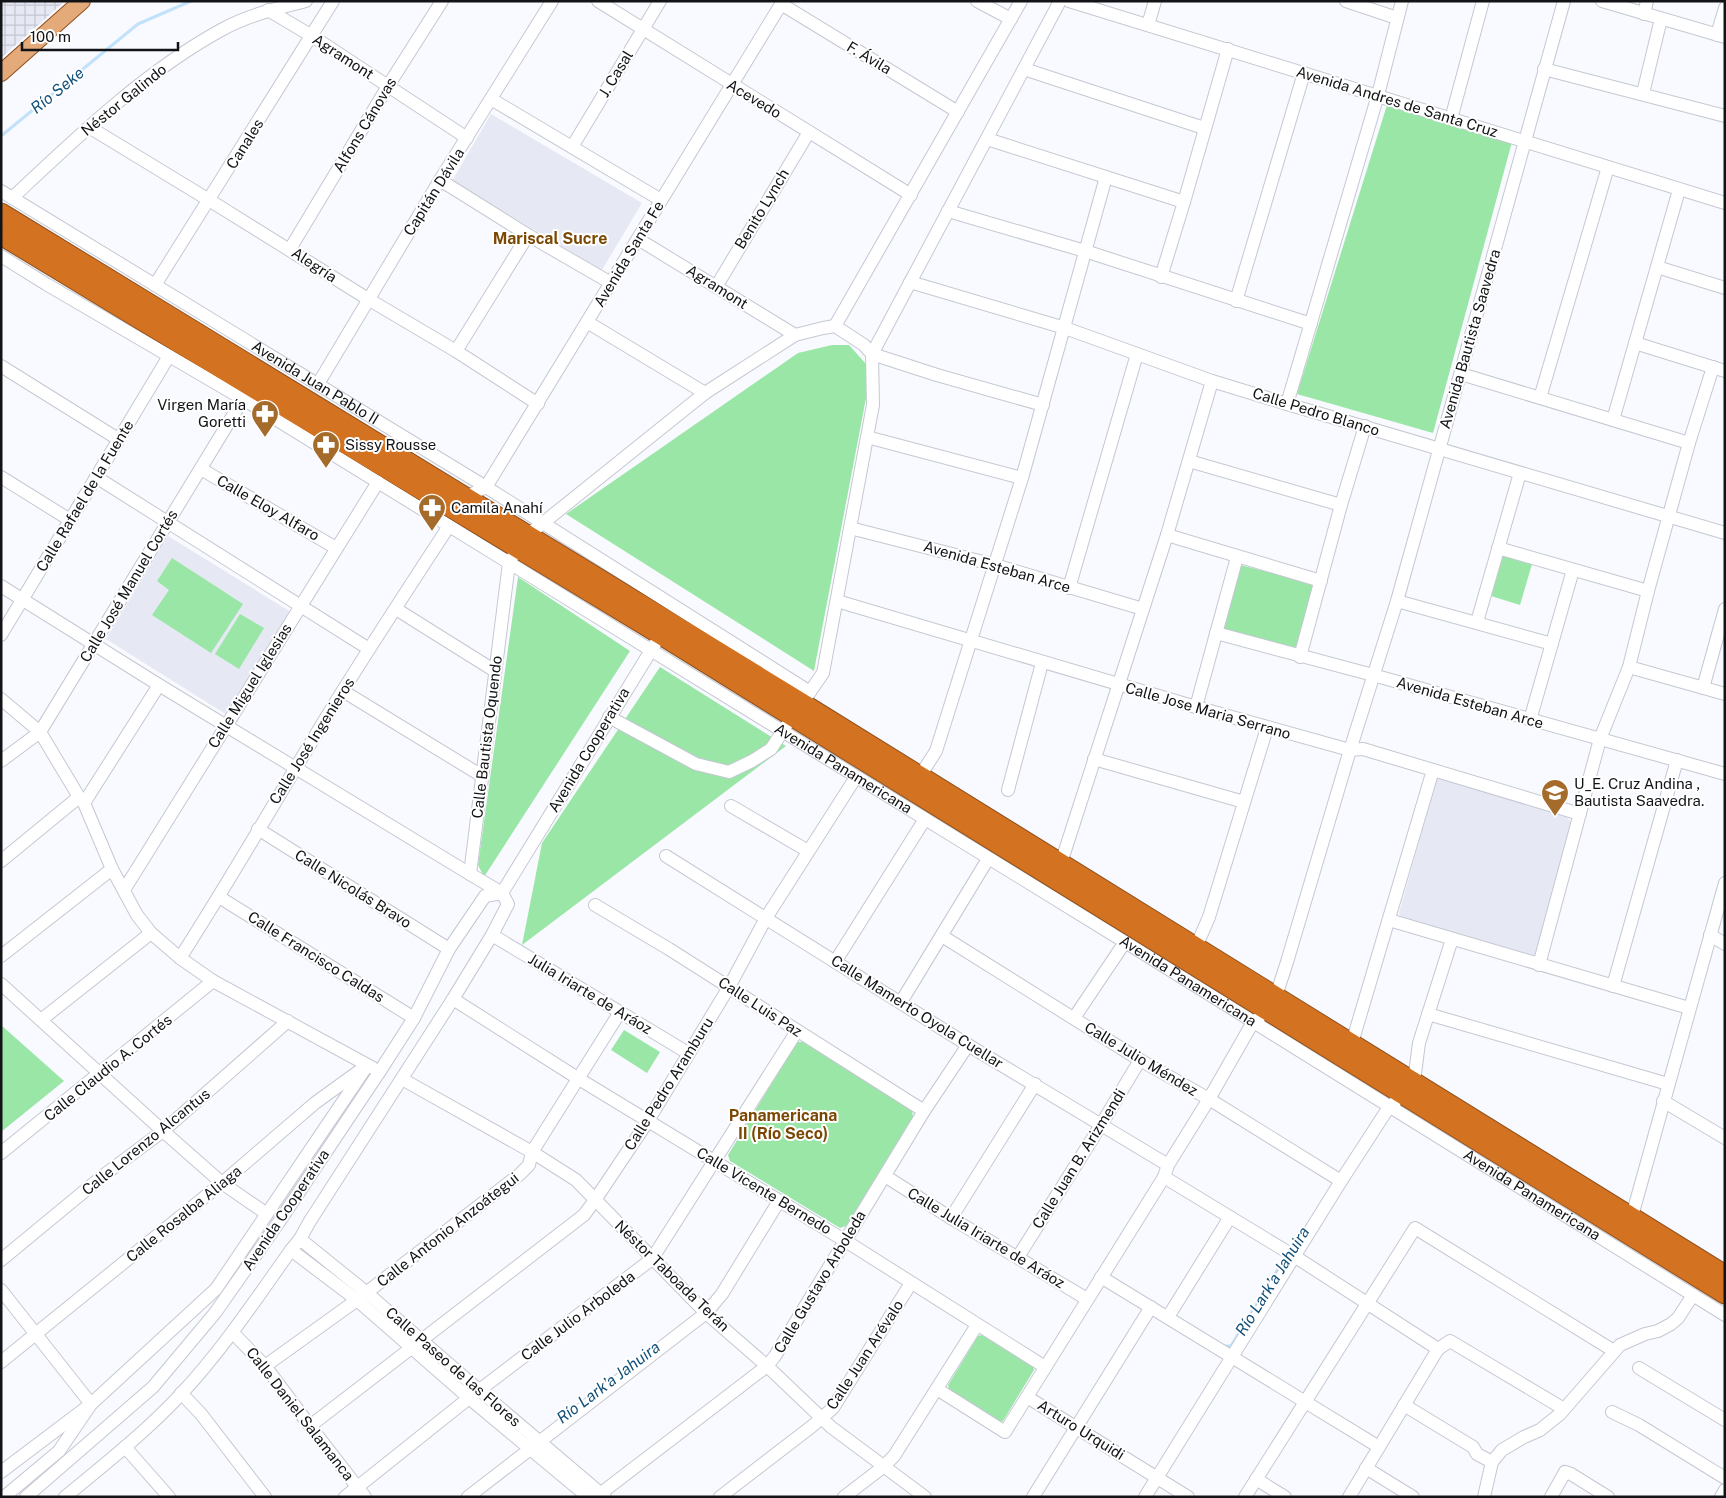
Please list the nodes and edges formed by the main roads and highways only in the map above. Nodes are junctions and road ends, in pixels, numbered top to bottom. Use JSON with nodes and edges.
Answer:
{"nodes":[{"id":1,"x":82,"y":1,"type":"edge"},
{"id":2,"x":1,"y":73,"type":"edge"},
{"id":3,"x":1,"y":213,"type":"edge"},
{"id":4,"x":1,"y":235,"type":"edge"},
{"id":5,"x":524,"y":542,"type":"junction"},
{"id":6,"x":670,"y":621,"type":"joint"},
{"id":7,"x":797,"y":711,"type":"junction"},
{"id":8,"x":1273,"y":1004,"type":"junction"},
{"id":9,"x":1409,"y":1088,"type":"junction"},
{"id":10,"x":1725,"y":1275,"type":"edge"},
{"id":11,"x":1725,"y":1294,"type":"edge"}],
"edges":[{"from":1,"to":2,"type":"main road"},
{"from":3,"to":5,"type":"highway","name":"Avenida Juan Pablo II"},
{"from":4,"to":5,"type":"highway","name":"Avenida Juan Pablo II"},
{"from":5,"to":6,"type":"highway","name":"Avenida Juan Pablo II"},
{"from":6,"to":7,"type":"highway","name":"Avenida Panamericana"},
{"from":7,"to":8,"type":"highway","name":"Avenida Panamericana"},
{"from":7,"to":8,"type":"highway","name":"Avenida Panamericana"},
{"from":8,"to":9,"type":"highway","name":"Avenida Panamericana"},
{"from":8,"to":9,"type":"highway","name":"Avenida Panamericana"},
{"from":9,"to":10,"type":"highway","name":"Avenida Panamericana"},
{"from":9,"to":11,"type":"highway","name":"Avenida Panamericana"}]}
